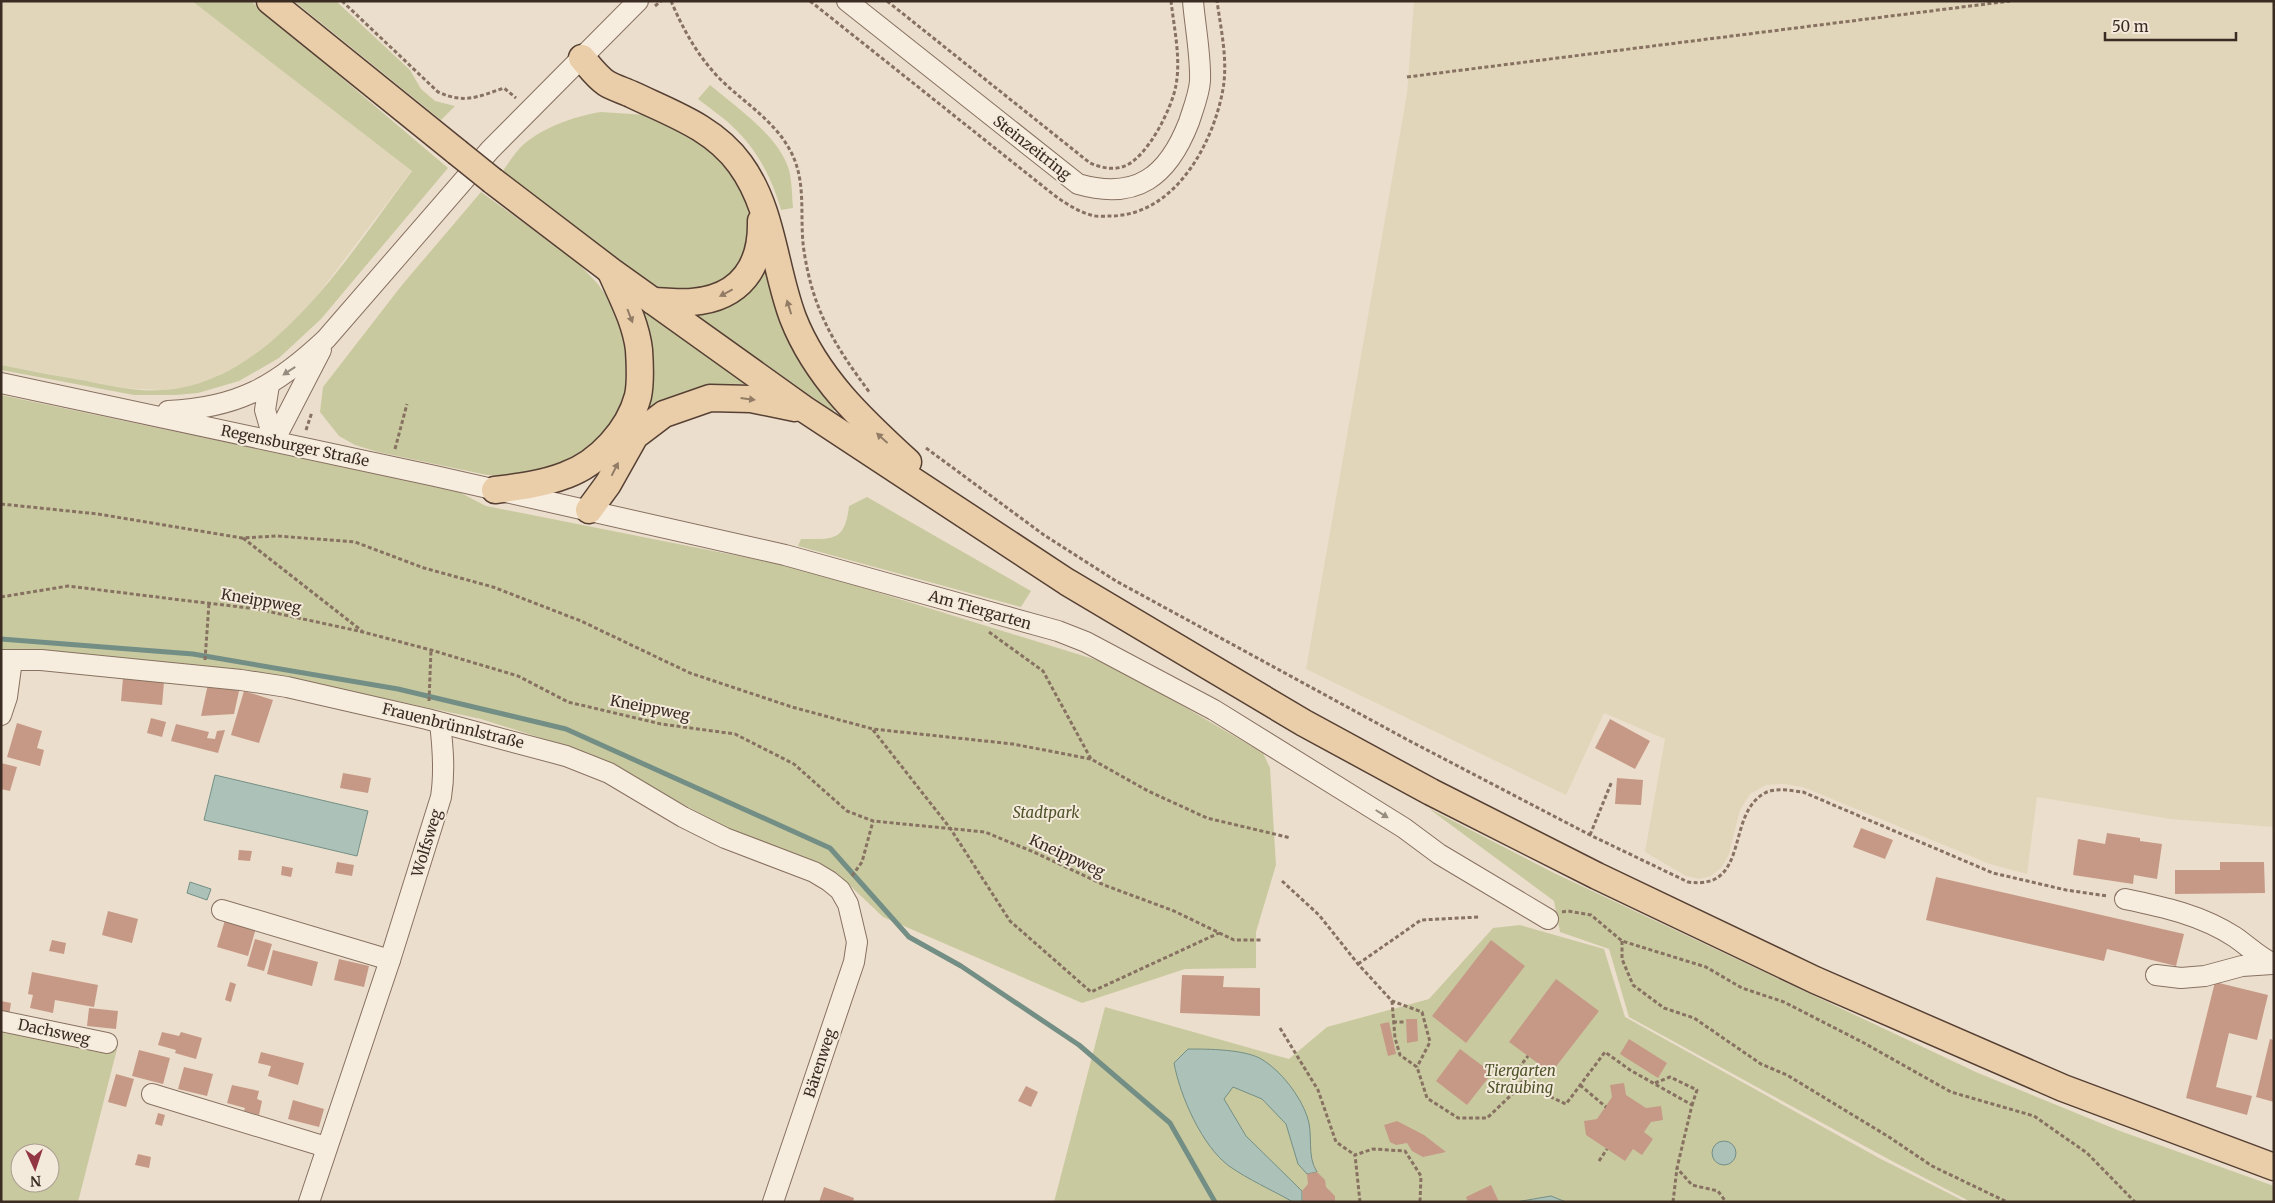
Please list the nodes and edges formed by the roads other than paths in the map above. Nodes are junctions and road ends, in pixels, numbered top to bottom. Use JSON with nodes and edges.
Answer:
{"nodes":[{"id":1,"x":270,"y":1,"type":"edge"},
{"id":2,"x":638,"y":1,"type":"edge"},
{"id":3,"x":847,"y":1,"type":"edge"},
{"id":4,"x":1193,"y":1,"type":"edge"},
{"id":5,"x":582,"y":58,"type":"junction"},
{"id":6,"x":761,"y":205,"type":"junction"},
{"id":7,"x":611,"y":271,"type":"junction"},
{"id":8,"x":653,"y":301,"type":"junction"},
{"id":9,"x":326,"y":340,"type":"junction"},
{"id":10,"x":1,"y":383,"type":"edge"},
{"id":11,"x":269,"y":385,"type":"junction"},
{"id":12,"x":804,"y":409,"type":"junction"},
{"id":13,"x":144,"y":412,"type":"junction"},
{"id":14,"x":274,"y":441,"type":"junction"},
{"id":15,"x":582,"y":468,"type":"junction"},
{"id":16,"x":495,"y":490,"type":"junction"},
{"id":17,"x":588,"y":510,"type":"junction"},
{"id":18,"x":970,"y":517,"type":"junction"},
{"id":19,"x":7,"y":660,"type":"edge"},
{"id":20,"x":1,"y":715,"type":"edge"},
{"id":21,"x":434,"y":715,"type":"junction"},
{"id":22,"x":2125,"y":899,"type":"road end"},
{"id":23,"x":222,"y":910,"type":"dead end"},
{"id":24,"x":1548,"y":919,"type":"road end"},
{"id":25,"x":853,"y":922,"type":"joint"},
{"id":26,"x":390,"y":960,"type":"junction"},
{"id":27,"x":2273,"y":964,"type":"edge"},
{"id":28,"x":2156,"y":975,"type":"dead end"},
{"id":29,"x":1,"y":1021,"type":"edge"},
{"id":30,"x":107,"y":1043,"type":"dead end"},
{"id":31,"x":152,"y":1094,"type":"dead end"},
{"id":32,"x":326,"y":1147,"type":"junction"},
{"id":33,"x":2274,"y":1167,"type":"edge"},
{"id":34,"x":309,"y":1202,"type":"edge"},
{"id":35,"x":773,"y":1202,"type":"edge"}],
"edges":[{"from":1,"to":7,"type":"main road","bridge":true},
{"from":2,"to":5,"type":"street"},
{"from":3,"to":4,"type":"street","name":"Steinzeitring"},
{"from":5,"to":6,"type":"main road"},
{"from":5,"to":9,"type":"street"},
{"from":6,"to":8,"type":"main road","one_way":true},
{"from":18,"to":6,"type":"main road","one_way":true},
{"from":7,"to":8,"type":"main road"},
{"from":7,"to":15,"type":"main road","one_way":true},
{"from":8,"to":12,"type":"main road"},
{"from":9,"to":11,"type":"street","one_way":true},
{"from":9,"to":14,"type":"street"},
{"from":10,"to":13,"type":"street","name":"Regensburger Straße"},
{"from":11,"to":13,"type":"street"},
{"from":11,"to":14,"type":"street"},
{"from":17,"to":12,"type":"main road","one_way":true},
{"from":12,"to":18,"type":"main road"},
{"from":13,"to":14,"type":"street","name":"Regensburger Straße"},
{"from":14,"to":16,"type":"street","name":"Regensburger Straße"},
{"from":15,"to":16,"type":"main road"},
{"from":15,"to":17,"type":"main road"},
{"from":16,"to":17,"type":"street","name":"Regensburger Straße"},
{"from":17,"to":24,"type":"street","name":"Am Tiergarten","one_way":true},
{"from":18,"to":33,"type":"main road"},
{"from":19,"to":20,"type":"street"},
{"from":19,"to":21,"type":"street","name":"Frauenbrünnlstraße"},
{"from":21,"to":25,"type":"street","name":"Frauenbrünnlstraße"},
{"from":21,"to":26,"type":"street","name":"Wolfsweg"},
{"from":22,"to":27,"type":"street"},
{"from":23,"to":26,"type":"street"},
{"from":25,"to":35,"type":"street","name":"Bärenweg"},
{"from":26,"to":32,"type":"street","name":"Wolfsweg"},
{"from":27,"to":28,"type":"street"},
{"from":29,"to":30,"type":"street","name":"Dachsweg"},
{"from":31,"to":32,"type":"street"},
{"from":32,"to":34,"type":"street","name":"Wolfsweg"}]}
